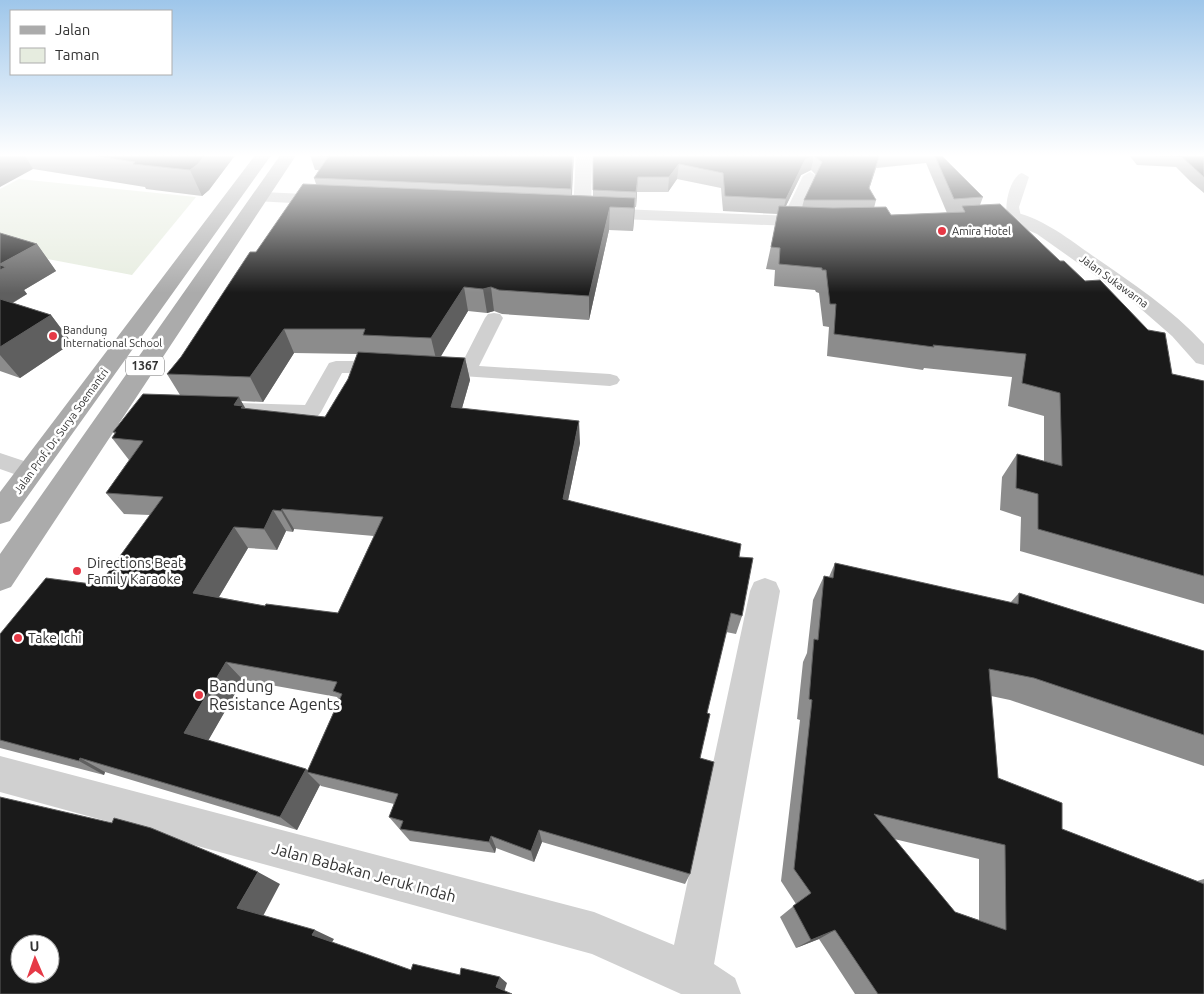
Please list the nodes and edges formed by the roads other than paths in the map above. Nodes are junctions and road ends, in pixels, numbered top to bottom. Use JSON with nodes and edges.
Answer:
{"nodes":[{"id":1,"x":230,"y":200,"type":"edge"},
{"id":2,"x":259,"y":200,"type":"edge"},
{"id":3,"x":329,"y":200,"type":"edge"},
{"id":4,"x":582,"y":200,"type":"edge"},
{"id":5,"x":798,"y":200,"type":"edge"},
{"id":6,"x":1014,"y":200,"type":"edge"},
{"id":7,"x":341,"y":201,"type":"edge"},
{"id":8,"x":562,"y":212,"type":"edge"},
{"id":9,"x":582,"y":212,"type":"junction"},
{"id":10,"x":1014,"y":217,"type":"junction"},
{"id":11,"x":788,"y":221,"type":"junction"},
{"id":12,"x":956,"y":221,"type":"edge"},
{"id":13,"x":827,"y":223,"type":"edge"},
{"id":14,"x":494,"y":318,"type":"dead end"},
{"id":15,"x":1204,"y":358,"type":"edge"},
{"id":16,"x":399,"y":368,"type":"edge"},
{"id":17,"x":418,"y":369,"type":"edge"},
{"id":18,"x":467,"y":371,"type":"junction"},
{"id":19,"x":610,"y":380,"type":"dead end"},
{"id":20,"x":216,"y":409,"type":"edge"},
{"id":21,"x":0,"y":461,"type":"edge"},
{"id":22,"x":31,"y":472,"type":"junction"},
{"id":23,"x":0,"y":513,"type":"edge"},
{"id":24,"x":0,"y":578,"type":"edge"},
{"id":25,"x":765,"y":591,"type":"dead end"},
{"id":26,"x":0,"y":774,"type":"edge"},
{"id":27,"x":704,"y":984,"type":"edge"}],
"edges":[{"from":1,"to":22,"type":"main road","name":"Jalan Prof. Dr. Surya Soemantri","number":"1367"},
{"from":2,"to":24,"type":"main road","number":"1367"},
{"from":3,"to":7,"type":"street"},
{"from":4,"to":9,"type":"street"},
{"from":5,"to":11,"type":"lane"},
{"from":6,"to":10,"type":"lane"},
{"from":8,"to":9,"type":"street"},
{"from":9,"to":11,"type":"street"},
{"from":10,"to":12,"type":"street"},
{"from":10,"to":15,"type":"street","name":"Jalan Sukawarna"},
{"from":11,"to":13,"type":"street"},
{"from":14,"to":18,"type":"lane"},
{"from":16,"to":20,"type":"lane"},
{"from":17,"to":18,"type":"lane"},
{"from":18,"to":19,"type":"lane"},
{"from":21,"to":22,"type":"lane"},
{"from":22,"to":23,"type":"main road","name":"Jalan Prof. Dr. Surya Soemantri","number":"1367"},
{"from":25,"to":27,"type":"street"},
{"from":26,"to":27,"type":"street","name":"Jalan Babakan Jeruk Indah"}]}
